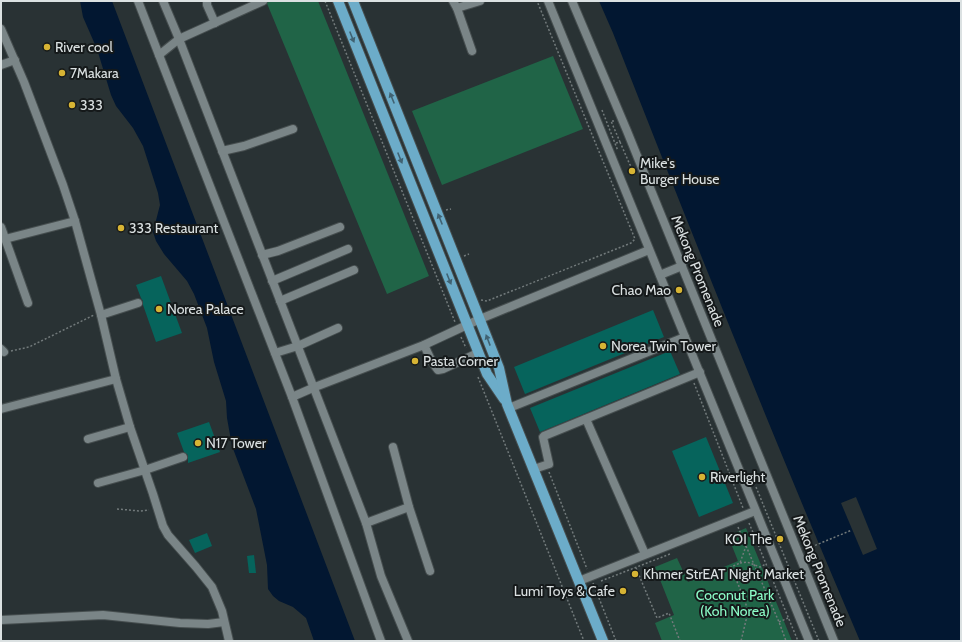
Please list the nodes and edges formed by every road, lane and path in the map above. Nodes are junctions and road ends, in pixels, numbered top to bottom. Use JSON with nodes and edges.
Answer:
{"nodes":[{"id":1,"x":138,"y":1,"type":"edge"},
{"id":2,"x":162,"y":1,"type":"edge"},
{"id":3,"x":207,"y":1,"type":"edge"},
{"id":4,"x":263,"y":1,"type":"edge"},
{"id":5,"x":325,"y":1,"type":"edge"},
{"id":6,"x":338,"y":1,"type":"edge"},
{"id":7,"x":353,"y":1,"type":"edge"},
{"id":8,"x":480,"y":1,"type":"edge"},
{"id":9,"x":537,"y":1,"type":"edge"},
{"id":10,"x":548,"y":1,"type":"edge"},
{"id":11,"x":572,"y":1,"type":"edge"},
{"id":12,"x":455,"y":5,"type":"edge"},
{"id":13,"x":215,"y":23,"type":"junction"},
{"id":14,"x":1,"y":29,"type":"edge"},
{"id":15,"x":179,"y":38,"type":"junction"},
{"id":16,"x":472,"y":51,"type":"dead end"},
{"id":17,"x":159,"y":55,"type":"junction"},
{"id":18,"x":15,"y":60,"type":"junction"},
{"id":19,"x":1,"y":65,"type":"edge"},
{"id":20,"x":293,"y":129,"type":"dead end"},
{"id":21,"x":627,"y":131,"type":"junction"},
{"id":22,"x":620,"y":142,"type":"junction"},
{"id":23,"x":616,"y":143,"type":"dead end"},
{"id":24,"x":633,"y":147,"type":"junction"},
{"id":25,"x":222,"y":151,"type":"junction"},
{"id":26,"x":451,"y":208,"type":"dead end"},
{"id":27,"x":445,"y":210,"type":"dead end"},
{"id":28,"x":75,"y":221,"type":"junction"},
{"id":29,"x":1,"y":226,"type":"edge"},
{"id":30,"x":340,"y":227,"type":"dead end"},
{"id":31,"x":5,"y":239,"type":"junction"},
{"id":32,"x":348,"y":249,"type":"dead end"},
{"id":33,"x":649,"y":250,"type":"junction"},
{"id":34,"x":469,"y":254,"type":"dead end"},
{"id":35,"x":262,"y":255,"type":"junction"},
{"id":36,"x":463,"y":256,"type":"dead end"},
{"id":37,"x":682,"y":266,"type":"junction"},
{"id":38,"x":354,"y":270,"type":"dead end"},
{"id":39,"x":660,"y":275,"type":"junction"},
{"id":40,"x":272,"y":281,"type":"junction"},
{"id":41,"x":280,"y":301,"type":"junction"},
{"id":42,"x":487,"y":301,"type":"dead end"},
{"id":43,"x":28,"y":303,"type":"dead end"},
{"id":44,"x":138,"y":303,"type":"dead end"},
{"id":45,"x":101,"y":313,"type":"junction"},
{"id":46,"x":480,"y":319,"type":"junction"},
{"id":47,"x":467,"y":324,"type":"junction"},
{"id":48,"x":338,"y":328,"type":"dead end"},
{"id":49,"x":457,"y":328,"type":"junction"},
{"id":50,"x":685,"y":337,"type":"junction"},
{"id":51,"x":424,"y":345,"type":"junction"},
{"id":52,"x":298,"y":346,"type":"junction"},
{"id":53,"x":2,"y":351,"type":"edge"},
{"id":54,"x":275,"y":353,"type":"junction"},
{"id":55,"x":474,"y":355,"type":"junction"},
{"id":56,"x":476,"y":371,"type":"dead end"},
{"id":57,"x":700,"y":372,"type":"junction"},
{"id":58,"x":116,"y":379,"type":"junction"},
{"id":59,"x":314,"y":387,"type":"junction"},
{"id":60,"x":292,"y":397,"type":"junction"},
{"id":61,"x":508,"y":406,"type":"junction"},
{"id":62,"x":1,"y":409,"type":"edge"},
{"id":63,"x":586,"y":419,"type":"junction"},
{"id":64,"x":130,"y":427,"type":"junction"},
{"id":65,"x":88,"y":438,"type":"dead end"},
{"id":66,"x":393,"y":447,"type":"dead end"},
{"id":67,"x":183,"y":457,"type":"dead end"},
{"id":68,"x":546,"y":465,"type":"junction"},
{"id":69,"x":534,"y":469,"type":"junction"},
{"id":70,"x":145,"y":470,"type":"junction"},
{"id":71,"x":98,"y":483,"type":"dead end"},
{"id":72,"x":409,"y":507,"type":"junction"},
{"id":73,"x":117,"y":509,"type":"dead end"},
{"id":74,"x":158,"y":509,"type":"junction"},
{"id":75,"x":756,"y":511,"type":"junction"},
{"id":76,"x":366,"y":523,"type":"junction"},
{"id":77,"x":738,"y":526,"type":"dead end"},
{"id":78,"x":852,"y":530,"type":"dead end"},
{"id":79,"x":746,"y":546,"type":"junction"},
{"id":80,"x":798,"y":552,"type":"junction"},
{"id":81,"x":645,"y":554,"type":"junction"},
{"id":82,"x":740,"y":563,"type":"junction"},
{"id":83,"x":766,"y":564,"type":"dead end"},
{"id":84,"x":753,"y":565,"type":"junction"},
{"id":85,"x":636,"y":568,"type":"dead end"},
{"id":86,"x":430,"y":571,"type":"dead end"},
{"id":87,"x":590,"y":577,"type":"junction"},
{"id":88,"x":579,"y":581,"type":"junction"},
{"id":89,"x":788,"y":618,"type":"dead end"},
{"id":90,"x":1,"y":620,"type":"edge"},
{"id":91,"x":224,"y":622,"type":"junction"},
{"id":92,"x":779,"y":622,"type":"junction"},
{"id":93,"x":229,"y":641,"type":"edge"},
{"id":94,"x":381,"y":641,"type":"edge"},
{"id":95,"x":408,"y":641,"type":"edge"},
{"id":96,"x":584,"y":641,"type":"edge"},
{"id":97,"x":603,"y":641,"type":"edge"},
{"id":98,"x":616,"y":641,"type":"edge"},
{"id":99,"x":680,"y":641,"type":"edge"},
{"id":100,"x":741,"y":641,"type":"edge"},
{"id":101,"x":786,"y":641,"type":"edge"},
{"id":102,"x":809,"y":641,"type":"edge"},
{"id":103,"x":834,"y":641,"type":"edge"}],
"edges":[{"from":1,"to":17,"type":"street"},
{"from":2,"to":15,"type":"street"},
{"from":3,"to":13,"type":"street"},
{"from":4,"to":13,"type":"street"},
{"from":5,"to":49,"type":"path"},
{"from":6,"to":47,"type":"main road","one_way":true},
{"from":46,"to":7,"type":"main road","one_way":true},
{"from":8,"to":12,"type":"street"},
{"from":9,"to":42,"type":"path"},
{"from":10,"to":33,"type":"street"},
{"from":11,"to":21,"type":"street","name":"Mekong Promenade"},
{"from":12,"to":16,"type":"street"},
{"from":13,"to":15,"type":"street"},
{"from":14,"to":18,"type":"street"},
{"from":15,"to":17,"type":"street"},
{"from":15,"to":25,"type":"street"},
{"from":17,"to":54,"type":"street"},
{"from":18,"to":19,"type":"street"},
{"from":18,"to":28,"type":"street"},
{"from":20,"to":25,"type":"street"},
{"from":21,"to":22,"type":"path"},
{"from":21,"to":24,"type":"street","name":"Mekong Promenade"},
{"from":22,"to":23,"type":"path"},
{"from":22,"to":24,"type":"path"},
{"from":24,"to":37,"type":"street","name":"Mekong Promenade"},
{"from":25,"to":35,"type":"street"},
{"from":26,"to":27,"type":"path"},
{"from":28,"to":31,"type":"street"},
{"from":28,"to":45,"type":"street"},
{"from":29,"to":31,"type":"street"},
{"from":30,"to":35,"type":"street"},
{"from":31,"to":43,"type":"street"},
{"from":32,"to":40,"type":"street"},
{"from":33,"to":39,"type":"street"},
{"from":33,"to":46,"type":"street"},
{"from":34,"to":36,"type":"path"},
{"from":35,"to":40,"type":"street"},
{"from":37,"to":39,"type":"street"},
{"from":37,"to":80,"type":"street","name":"Mekong Promenade"},
{"from":38,"to":41,"type":"street"},
{"from":39,"to":50,"type":"street"},
{"from":40,"to":41,"type":"street"},
{"from":41,"to":52,"type":"street"},
{"from":44,"to":45,"type":"street"},
{"from":45,"to":53,"type":"path"},
{"from":45,"to":58,"type":"street"},
{"from":46,"to":47,"type":"street"},
{"from":61,"to":46,"type":"main road","one_way":true},
{"from":47,"to":49,"type":"street"},
{"from":47,"to":55,"type":"main road"},
{"from":48,"to":52,"type":"street"},
{"from":49,"to":51,"type":"street"},
{"from":49,"to":55,"type":"path"},
{"from":50,"to":57,"type":"street"},
{"from":50,"to":61,"type":"street"},
{"from":51,"to":55,"type":"street"},
{"from":51,"to":59,"type":"street"},
{"from":52,"to":54,"type":"street"},
{"from":52,"to":59,"type":"street"},
{"from":54,"to":60,"type":"street"},
{"from":55,"to":61,"type":"main road"},
{"from":56,"to":96,"type":"path"},
{"from":57,"to":63,"type":"street"},
{"from":57,"to":75,"type":"street"},
{"from":58,"to":62,"type":"street"},
{"from":58,"to":64,"type":"street"},
{"from":59,"to":60,"type":"street"},
{"from":59,"to":76,"type":"street"},
{"from":60,"to":94,"type":"street"},
{"from":61,"to":69,"type":"main road"},
{"from":63,"to":68,"type":"street"},
{"from":63,"to":81,"type":"street"},
{"from":64,"to":65,"type":"street"},
{"from":64,"to":70,"type":"street"},
{"from":66,"to":72,"type":"street"},
{"from":67,"to":70,"type":"street"},
{"from":68,"to":69,"type":"street"},
{"from":68,"to":87,"type":"path"},
{"from":69,"to":88,"type":"main road"},
{"from":70,"to":71,"type":"street"},
{"from":70,"to":74,"type":"street"},
{"from":72,"to":76,"type":"street"},
{"from":72,"to":86,"type":"street"},
{"from":73,"to":74,"type":"path"},
{"from":74,"to":91,"type":"street"},
{"from":75,"to":81,"type":"street"},
{"from":75,"to":102,"type":"street"},
{"from":76,"to":95,"type":"street"},
{"from":77,"to":79,"type":"path"},
{"from":78,"to":80,"type":"path"},
{"from":79,"to":82,"type":"path"},
{"from":79,"to":84,"type":"path"},
{"from":80,"to":103,"type":"street","name":"Mekong Promenade"},
{"from":81,"to":87,"type":"street"},
{"from":82,"to":84,"type":"path"},
{"from":82,"to":100,"type":"path"},
{"from":83,"to":84,"type":"path"},
{"from":84,"to":92,"type":"path"},
{"from":85,"to":99,"type":"path"},
{"from":87,"to":88,"type":"street"},
{"from":87,"to":98,"type":"path"},
{"from":88,"to":97,"type":"main road"},
{"from":89,"to":92,"type":"path"},
{"from":90,"to":91,"type":"street"},
{"from":91,"to":93,"type":"street"},
{"from":92,"to":101,"type":"path"}]}
